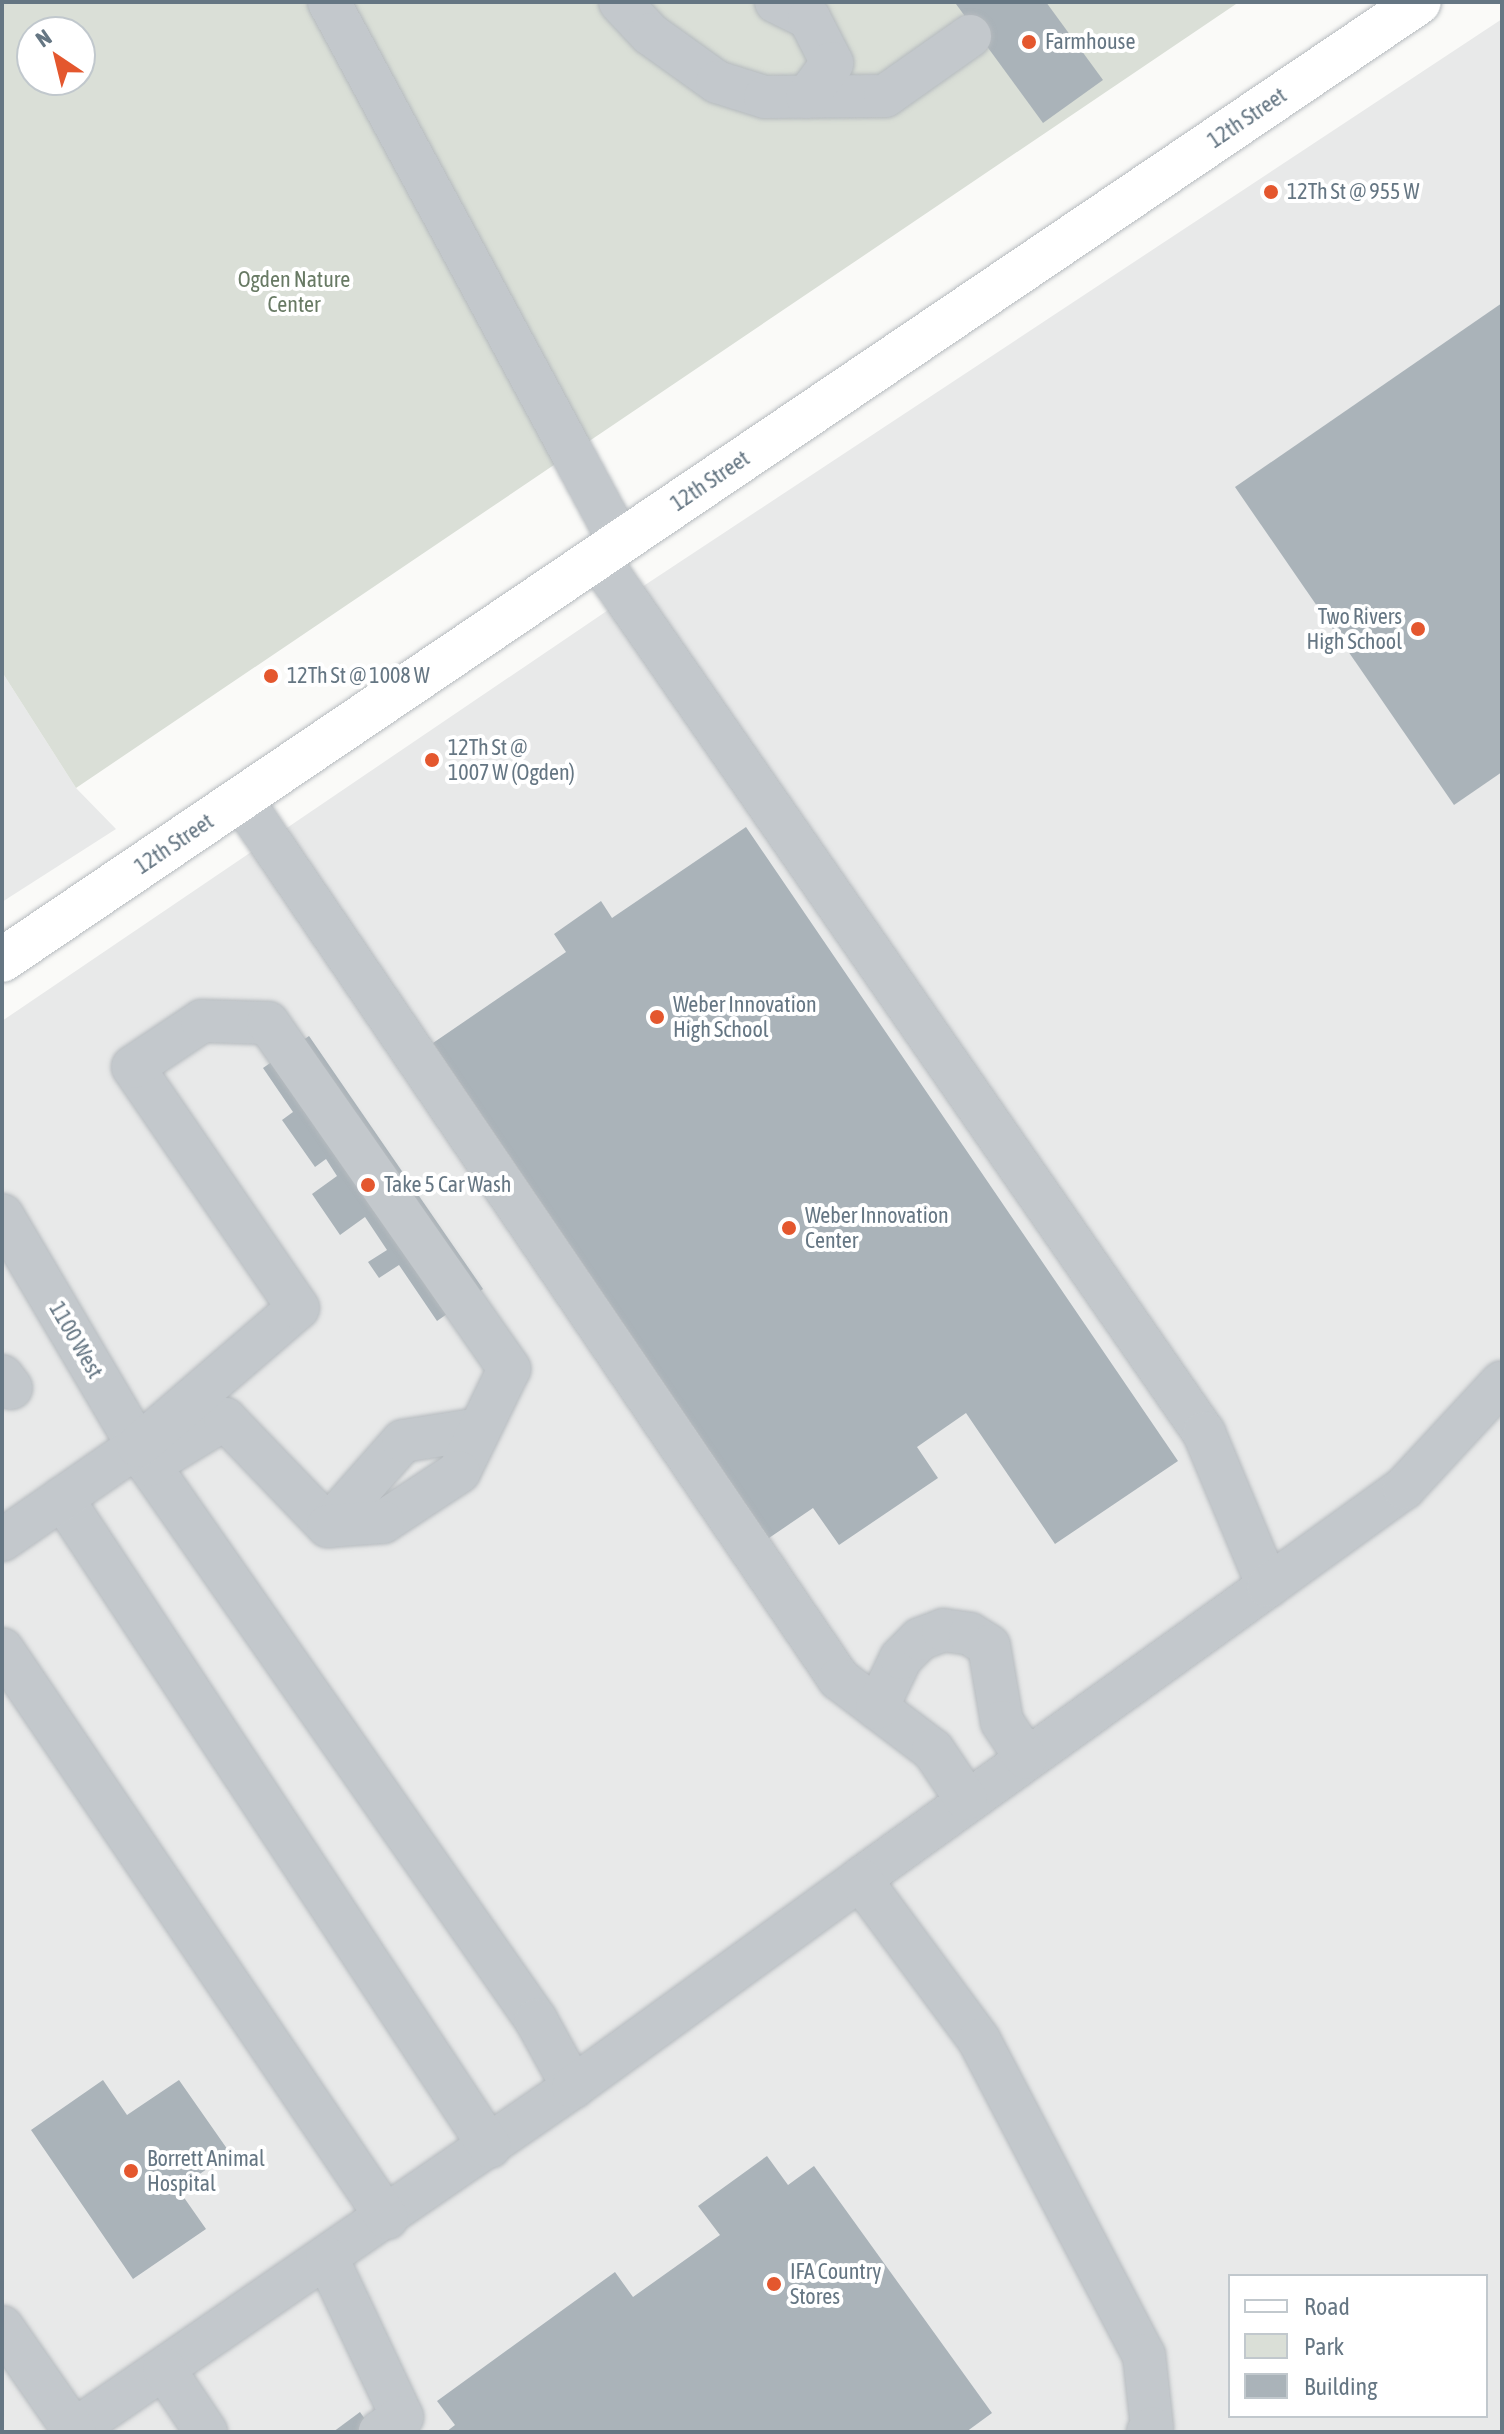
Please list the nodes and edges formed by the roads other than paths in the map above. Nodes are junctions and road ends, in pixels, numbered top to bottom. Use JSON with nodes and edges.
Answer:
{"nodes":[{"id":1,"x":329,"y":2,"type":"edge"},
{"id":2,"x":620,"y":2,"type":"edge"},
{"id":3,"x":776,"y":2,"type":"edge"},
{"id":4,"x":1419,"y":2,"type":"edge"},
{"id":5,"x":970,"y":36,"type":"dead end"},
{"id":6,"x":807,"y":97,"type":"junction"},
{"id":7,"x":609,"y":549,"type":"junction"},
{"id":8,"x":241,"y":799,"type":"junction"},
{"id":9,"x":2,"y":960,"type":"edge"},
{"id":10,"x":2,"y":1215,"type":"edge"},
{"id":11,"x":1502,"y":1382,"type":"edge"},
{"id":12,"x":479,"y":1429,"type":"junction"},
{"id":13,"x":144,"y":1456,"type":"junction"},
{"id":14,"x":62,"y":1498,"type":"junction"},
{"id":15,"x":328,"y":1526,"type":"junction"},
{"id":16,"x":2,"y":1540,"type":"edge"},
{"id":17,"x":1268,"y":1586,"type":"junction"},
{"id":18,"x":2,"y":1649,"type":"edge"},
{"id":19,"x":877,"y":1708,"type":"junction"},
{"id":20,"x":1026,"y":1758,"type":"junction"},
{"id":21,"x":966,"y":1799,"type":"junction"},
{"id":22,"x":860,"y":1879,"type":"junction"},
{"id":23,"x":573,"y":2087,"type":"junction"},
{"id":24,"x":490,"y":2147,"type":"junction"},
{"id":25,"x":387,"y":2218,"type":"junction"},
{"id":26,"x":327,"y":2258,"type":"junction"},
{"id":27,"x":2,"y":2327,"type":"edge"},
{"id":28,"x":164,"y":2369,"type":"junction"},
{"id":29,"x":75,"y":2431,"type":"edge"},
{"id":30,"x":206,"y":2432,"type":"edge"},
{"id":31,"x":380,"y":2432,"type":"edge"},
{"id":32,"x":1148,"y":2432,"type":"edge"}],
"edges":[{"from":1,"to":7,"type":"street"},
{"from":2,"to":6,"type":"street"},
{"from":3,"to":6,"type":"street"},
{"from":4,"to":7,"type":"main road","name":"12th Street"},
{"from":5,"to":6,"type":"street"},
{"from":7,"to":8,"type":"main road","name":"12th Street"},
{"from":7,"to":17,"type":"street"},
{"from":8,"to":9,"type":"main road","name":"12th Street"},
{"from":8,"to":19,"type":"street"},
{"from":10,"to":13,"type":"street","name":"1100 West"},
{"from":11,"to":17,"type":"street"},
{"from":12,"to":13,"type":"street"},
{"from":12,"to":15,"type":"street"},
{"from":12,"to":15,"type":"street"},
{"from":13,"to":14,"type":"street"},
{"from":13,"to":15,"type":"street"},
{"from":13,"to":23,"type":"street","name":"1100 West"},
{"from":14,"to":16,"type":"street"},
{"from":14,"to":24,"type":"street"},
{"from":17,"to":20,"type":"street"},
{"from":18,"to":25,"type":"street"},
{"from":19,"to":20,"type":"street"},
{"from":19,"to":21,"type":"street"},
{"from":20,"to":21,"type":"street"},
{"from":21,"to":22,"type":"street"},
{"from":22,"to":23,"type":"street"},
{"from":22,"to":32,"type":"street"},
{"from":23,"to":24,"type":"street"},
{"from":24,"to":25,"type":"street"},
{"from":25,"to":26,"type":"street"},
{"from":26,"to":28,"type":"street"},
{"from":26,"to":31,"type":"street"},
{"from":27,"to":29,"type":"street"},
{"from":28,"to":29,"type":"street"},
{"from":28,"to":30,"type":"street"}]}
